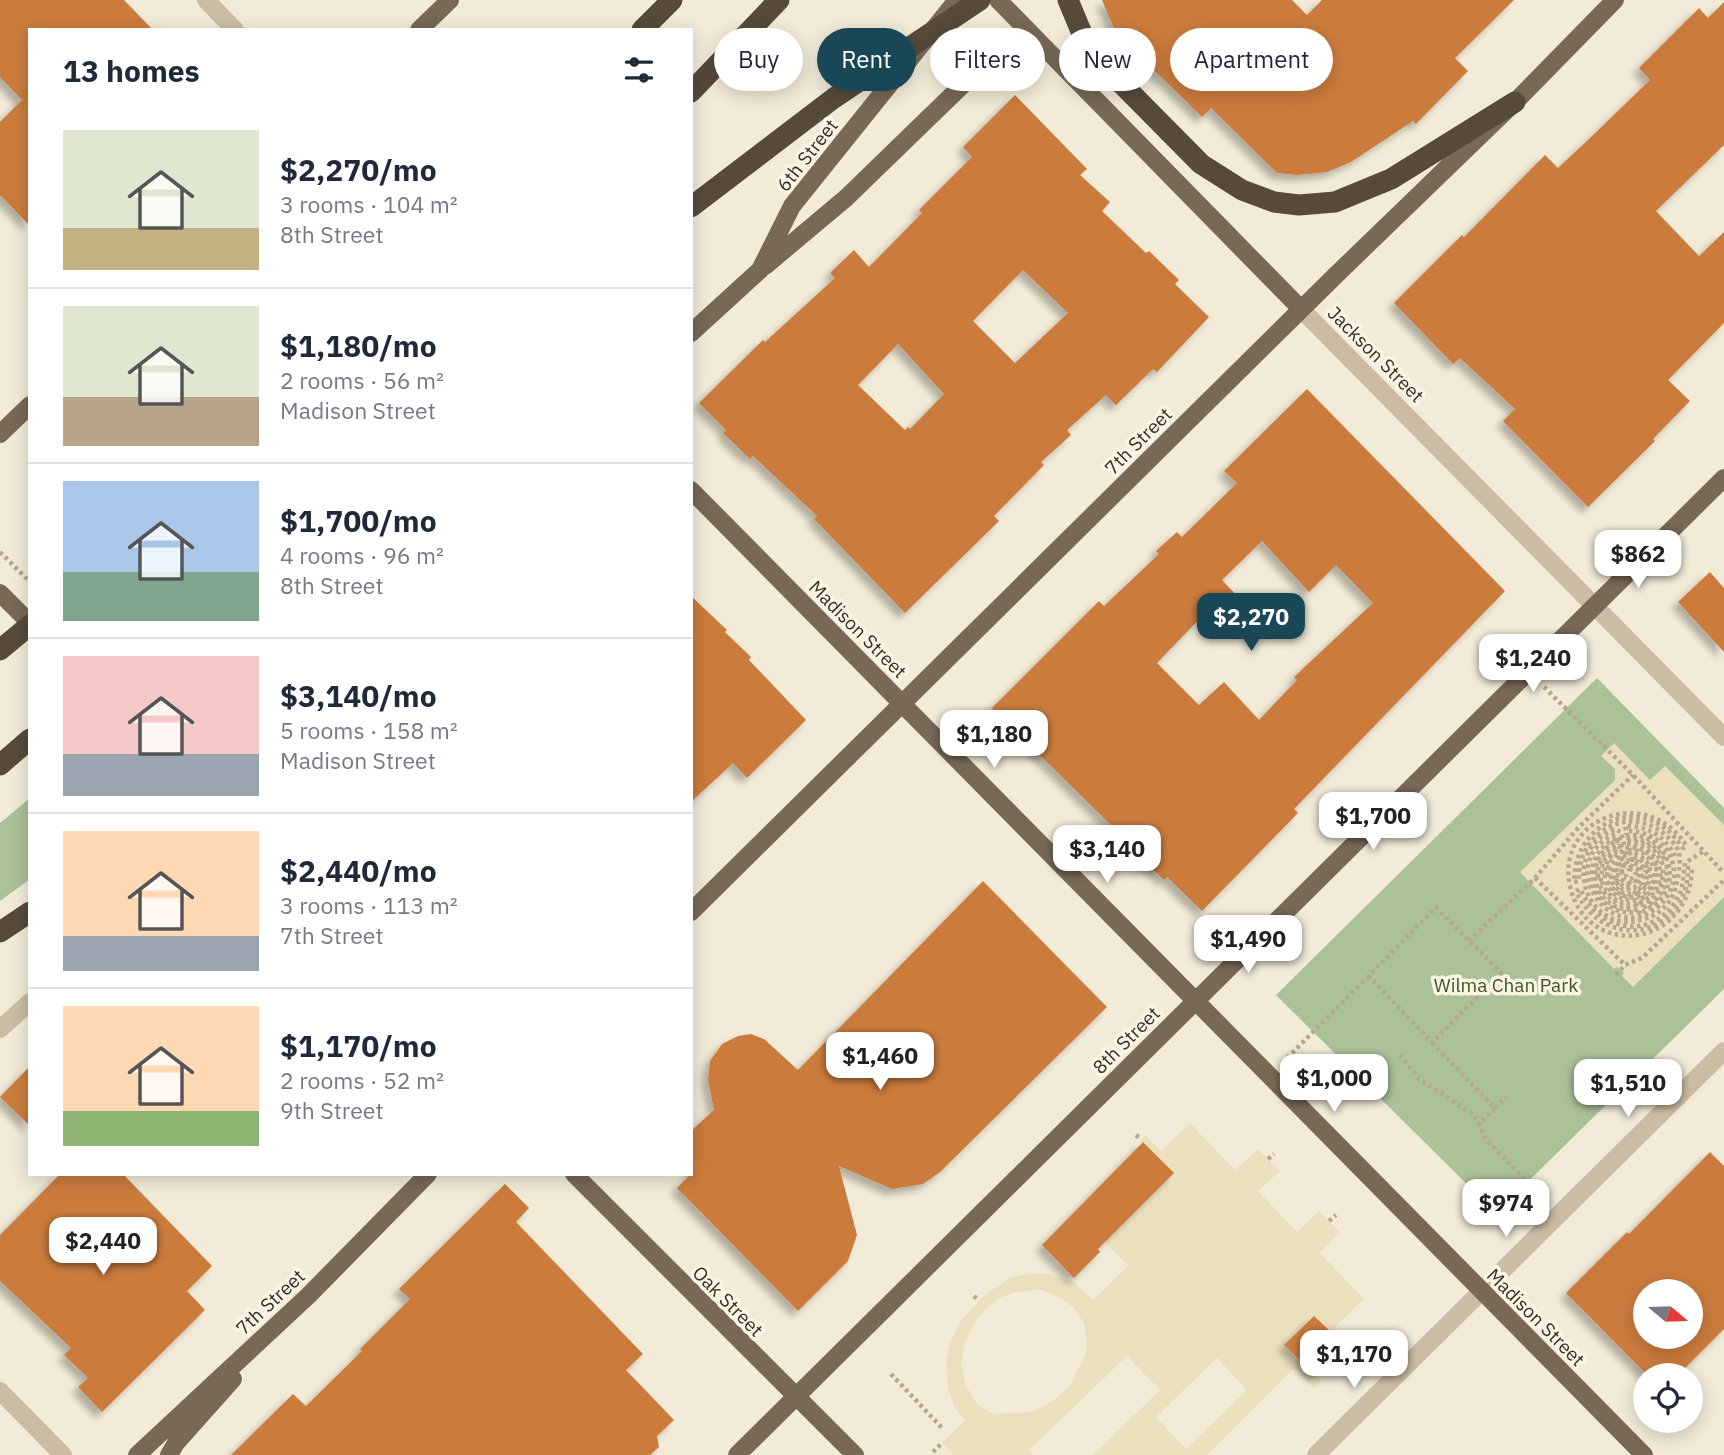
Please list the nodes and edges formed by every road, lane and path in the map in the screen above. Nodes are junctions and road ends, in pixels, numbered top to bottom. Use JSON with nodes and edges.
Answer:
{"nodes":[{"id":1,"x":206,"y":0,"type":"edge"},
{"id":2,"x":450,"y":0,"type":"edge"},
{"id":3,"x":672,"y":0,"type":"edge"},
{"id":4,"x":779,"y":0,"type":"edge"},
{"id":5,"x":957,"y":0,"type":"edge"},
{"id":6,"x":980,"y":0,"type":"edge"},
{"id":7,"x":999,"y":0,"type":"edge"},
{"id":8,"x":1068,"y":0,"type":"edge"},
{"id":9,"x":1615,"y":0,"type":"edge"},
{"id":10,"x":233,"y":28,"type":"edge"},
{"id":11,"x":421,"y":28,"type":"edge"},
{"id":12,"x":644,"y":28,"type":"edge"},
{"id":13,"x":1026,"y":28,"type":"edge"},
{"id":14,"x":1045,"y":48,"type":"edge"},
{"id":15,"x":693,"y":90,"type":"edge"},
{"id":16,"x":956,"y":91,"type":"edge"},
{"id":17,"x":1515,"y":102,"type":"junction"},
{"id":18,"x":693,"y":205,"type":"edge"},
{"id":19,"x":760,"y":270,"type":"junction"},
{"id":20,"x":1301,"y":309,"type":"junction"},
{"id":21,"x":693,"y":331,"type":"edge"},
{"id":22,"x":28,"y":407,"type":"edge"},
{"id":23,"x":0,"y":433,"type":"edge"},
{"id":24,"x":1724,"y":478,"type":"edge"},
{"id":25,"x":693,"y":492,"type":"edge"},
{"id":26,"x":0,"y":552,"type":"edge"},
{"id":27,"x":28,"y":580,"type":"edge"},
{"id":28,"x":0,"y":593,"type":"edge"},
{"id":29,"x":1595,"y":606,"type":"junction"},
{"id":30,"x":28,"y":622,"type":"edge"},
{"id":31,"x":28,"y":626,"type":"edge"},
{"id":32,"x":0,"y":650,"type":"edge"},
{"id":33,"x":1528,"y":672,"type":"junction"},
{"id":34,"x":902,"y":704,"type":"junction"},
{"id":35,"x":1724,"y":737,"type":"edge"},
{"id":36,"x":28,"y":741,"type":"edge"},
{"id":37,"x":0,"y":765,"type":"edge"},
{"id":38,"x":1633,"y":775,"type":"junction"},
{"id":39,"x":1615,"y":834,"type":"dead end"},
{"id":40,"x":1704,"y":851,"type":"junction"},
{"id":41,"x":1675,"y":856,"type":"dead end"},
{"id":42,"x":1629,"y":869,"type":"dead end"},
{"id":43,"x":1724,"y":873,"type":"edge"},
{"id":44,"x":1535,"y":878,"type":"junction"},
{"id":45,"x":1724,"y":880,"type":"edge"},
{"id":46,"x":693,"y":910,"type":"edge"},
{"id":47,"x":28,"y":913,"type":"edge"},
{"id":48,"x":0,"y":932,"type":"edge"},
{"id":49,"x":1469,"y":941,"type":"junction"},
{"id":50,"x":1625,"y":965,"type":"junction"},
{"id":51,"x":1616,"y":975,"type":"dead end"},
{"id":52,"x":1369,"y":976,"type":"junction"},
{"id":53,"x":1195,"y":1001,"type":"junction"},
{"id":54,"x":28,"y":1004,"type":"edge"},
{"id":55,"x":0,"y":1029,"type":"edge"},
{"id":56,"x":1432,"y":1043,"type":"junction"},
{"id":57,"x":1724,"y":1051,"type":"edge"},
{"id":58,"x":1400,"y":1055,"type":"dead end"},
{"id":59,"x":1268,"y":1075,"type":"junction"},
{"id":60,"x":1506,"y":1097,"type":"dead end"},
{"id":61,"x":1495,"y":1108,"type":"junction"},
{"id":62,"x":1479,"y":1124,"type":"junction"},
{"id":63,"x":1274,"y":1154,"type":"dead end"},
{"id":64,"x":1268,"y":1159,"type":"dead end"},
{"id":65,"x":426,"y":1176,"type":"edge"},
{"id":66,"x":576,"y":1176,"type":"edge"},
{"id":67,"x":1558,"y":1214,"type":"junction"},
{"id":68,"x":1336,"y":1215,"type":"dead end"},
{"id":69,"x":1329,"y":1221,"type":"dead end"},
{"id":70,"x":1481,"y":1291,"type":"junction"},
{"id":71,"x":308,"y":1296,"type":"junction"},
{"id":72,"x":974,"y":1296,"type":"dead end"},
{"id":73,"x":979,"y":1301,"type":"dead end"},
{"id":74,"x":891,"y":1374,"type":"dead end"},
{"id":75,"x":0,"y":1391,"type":"edge"},
{"id":76,"x":795,"y":1396,"type":"junction"},
{"id":77,"x":944,"y":1430,"type":"dead end"},
{"id":78,"x":942,"y":1443,"type":"dead end"},
{"id":79,"x":933,"y":1452,"type":"dead end"},
{"id":80,"x":63,"y":1455,"type":"edge"},
{"id":81,"x":137,"y":1455,"type":"edge"},
{"id":82,"x":169,"y":1455,"type":"edge"},
{"id":83,"x":737,"y":1455,"type":"edge"},
{"id":84,"x":855,"y":1455,"type":"edge"},
{"id":85,"x":1316,"y":1455,"type":"edge"},
{"id":86,"x":1644,"y":1455,"type":"edge"}],
"edges":[{"from":1,"to":10,"type":"street"},
{"from":2,"to":11,"type":"main road"},
{"from":3,"to":12,"type":"highway"},
{"from":4,"to":15,"type":"highway"},
{"from":5,"to":19,"type":"main road","name":"6th Street"},
{"from":6,"to":18,"type":"highway","bridge":true},
{"from":7,"to":13,"type":"main road","name":"Jackson Street"},
{"from":8,"to":17,"type":"highway"},
{"from":9,"to":17,"type":"main road","name":"7th Street"},
{"from":14,"to":20,"type":"main road","name":"Jackson Street"},
{"from":16,"to":19,"type":"main road"},
{"from":17,"to":20,"type":"main road","name":"7th Street"},
{"from":19,"to":21,"type":"main road","name":"6th Street"},
{"from":20,"to":29,"type":"street","name":"Jackson Street"},
{"from":20,"to":34,"type":"main road","name":"7th Street"},
{"from":22,"to":23,"type":"main road"},
{"from":24,"to":29,"type":"main road","name":"8th Street"},
{"from":25,"to":34,"type":"main road","name":"Madison Street"},
{"from":26,"to":27,"type":"path"},
{"from":28,"to":30,"type":"main road"},
{"from":29,"to":33,"type":"main road","name":"8th Street"},
{"from":29,"to":35,"type":"street","name":"Jackson Street"},
{"from":31,"to":32,"type":"highway"},
{"from":33,"to":38,"type":"path"},
{"from":33,"to":53,"type":"main road","name":"8th Street"},
{"from":34,"to":46,"type":"main road","name":"7th Street"},
{"from":34,"to":53,"type":"main road","name":"Madison Street"},
{"from":36,"to":37,"type":"highway"},
{"from":38,"to":40,"type":"path"},
{"from":38,"to":44,"type":"path"},
{"from":39,"to":41,"type":"path"},
{"from":40,"to":42,"type":"path"},
{"from":40,"to":43,"type":"path"},
{"from":44,"to":49,"type":"path"},
{"from":44,"to":50,"type":"path"},
{"from":45,"to":50,"type":"path"},
{"from":47,"to":48,"type":"highway"},
{"from":49,"to":52,"type":"path"},
{"from":49,"to":56,"type":"path"},
{"from":50,"to":51,"type":"path"},
{"from":52,"to":56,"type":"path"},
{"from":52,"to":59,"type":"path"},
{"from":53,"to":59,"type":"main road","name":"Madison Street"},
{"from":53,"to":76,"type":"main road","name":"8th Street"},
{"from":54,"to":55,"type":"street"},
{"from":56,"to":61,"type":"path"},
{"from":57,"to":67,"type":"street"},
{"from":58,"to":62,"type":"path"},
{"from":59,"to":70,"type":"main road","name":"Madison Street"},
{"from":60,"to":61,"type":"path"},
{"from":61,"to":62,"type":"path"},
{"from":62,"to":67,"type":"path"},
{"from":63,"to":64,"type":"path"},
{"from":65,"to":71,"type":"main road","name":"7th Street"},
{"from":66,"to":76,"type":"main road","name":"Oak Street"},
{"from":67,"to":70,"type":"street"},
{"from":68,"to":69,"type":"path"},
{"from":70,"to":85,"type":"street"},
{"from":70,"to":86,"type":"main road","name":"Madison Street"},
{"from":71,"to":81,"type":"main road","name":"7th Street"},
{"from":71,"to":82,"type":"main road"},
{"from":72,"to":73,"type":"path"},
{"from":74,"to":77,"type":"path"},
{"from":75,"to":80,"type":"street"},
{"from":76,"to":83,"type":"main road","name":"8th Street"},
{"from":76,"to":84,"type":"main road","name":"Oak Street"},
{"from":78,"to":79,"type":"path"}]}
